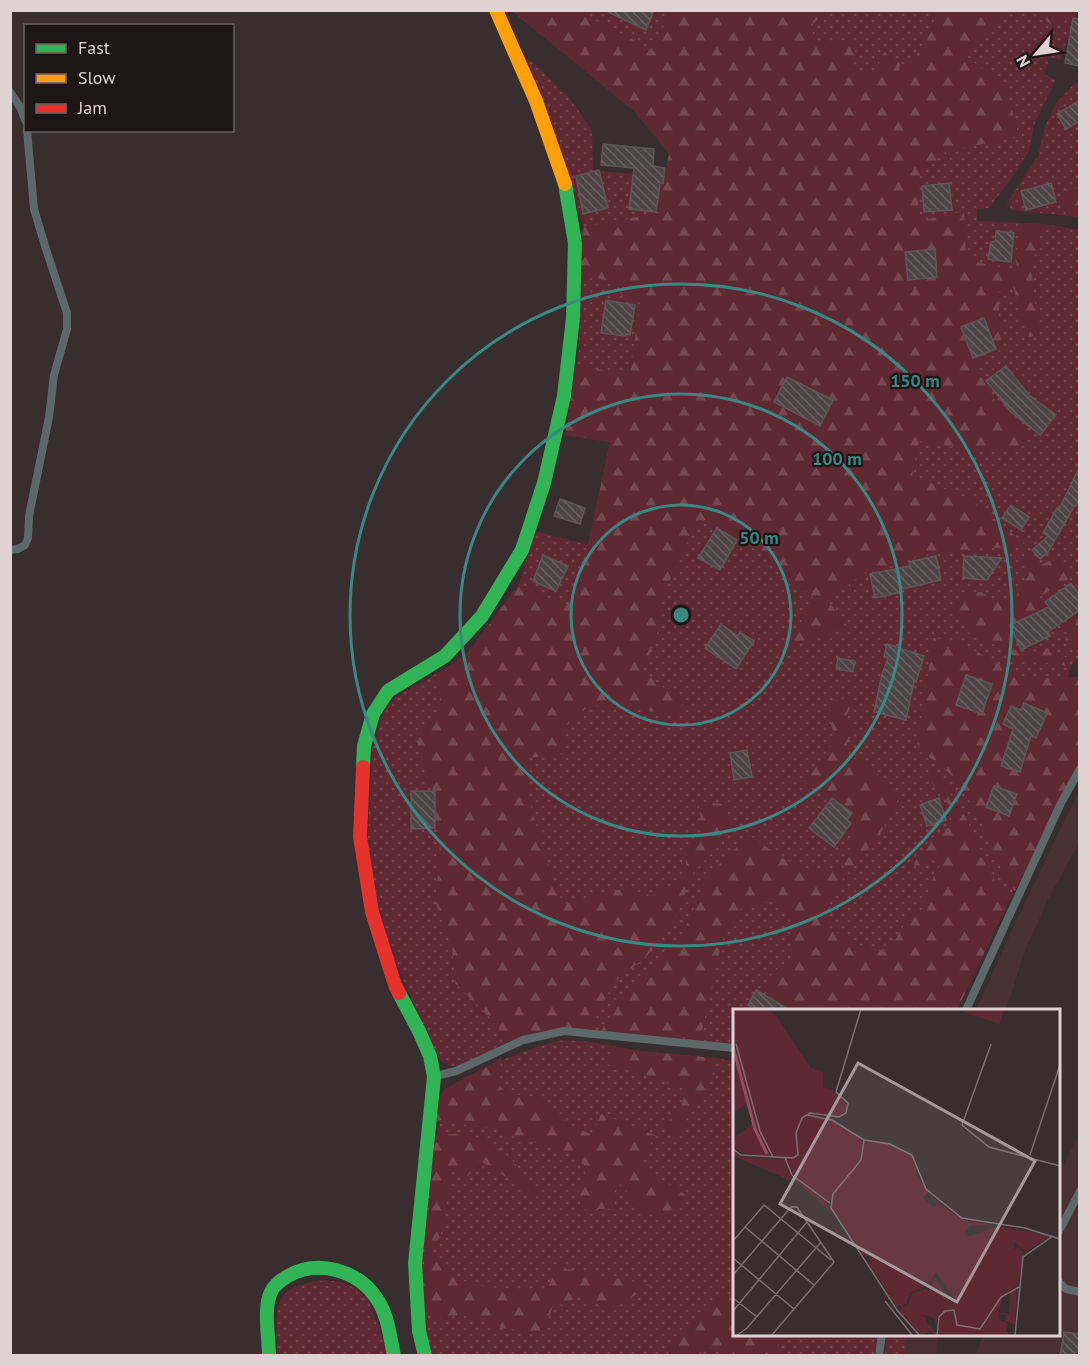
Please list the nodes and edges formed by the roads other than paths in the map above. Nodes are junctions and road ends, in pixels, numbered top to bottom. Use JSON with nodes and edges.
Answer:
{"nodes":[{"id":1,"x":496,"y":10,"type":"edge"},
{"id":2,"x":10,"y":92,"type":"edge"},
{"id":3,"x":24,"y":117,"type":"edge"},
{"id":4,"x":27,"y":132,"type":"edge"},
{"id":5,"x":10,"y":550,"type":"edge"},
{"id":6,"x":1080,"y":770,"type":"edge"},
{"id":7,"x":967,"y":1009,"type":"edge"},
{"id":8,"x":733,"y":1048,"type":"edge"},
{"id":9,"x":434,"y":1077,"type":"junction"},
{"id":10,"x":1080,"y":1191,"type":"edge"},
{"id":11,"x":1060,"y":1231,"type":"edge"},
{"id":12,"x":1060,"y":1282,"type":"edge"},
{"id":13,"x":1080,"y":1292,"type":"edge"},
{"id":14,"x":882,"y":1336,"type":"edge"},
{"id":15,"x":269,"y":1356,"type":"edge"},
{"id":16,"x":394,"y":1356,"type":"edge"},
{"id":17,"x":425,"y":1356,"type":"edge"},
{"id":18,"x":879,"y":1356,"type":"edge"}],
"edges":[{"from":1,"to":9,"type":"street"},
{"from":2,"to":3,"type":"lane"},
{"from":4,"to":5,"type":"lane"},
{"from":6,"to":7,"type":"lane"},
{"from":8,"to":9,"type":"lane"},
{"from":9,"to":17,"type":"street"},
{"from":10,"to":11,"type":"lane"},
{"from":12,"to":13,"type":"lane"},
{"from":14,"to":18,"type":"lane"},
{"from":15,"to":16,"type":"street"}]}
